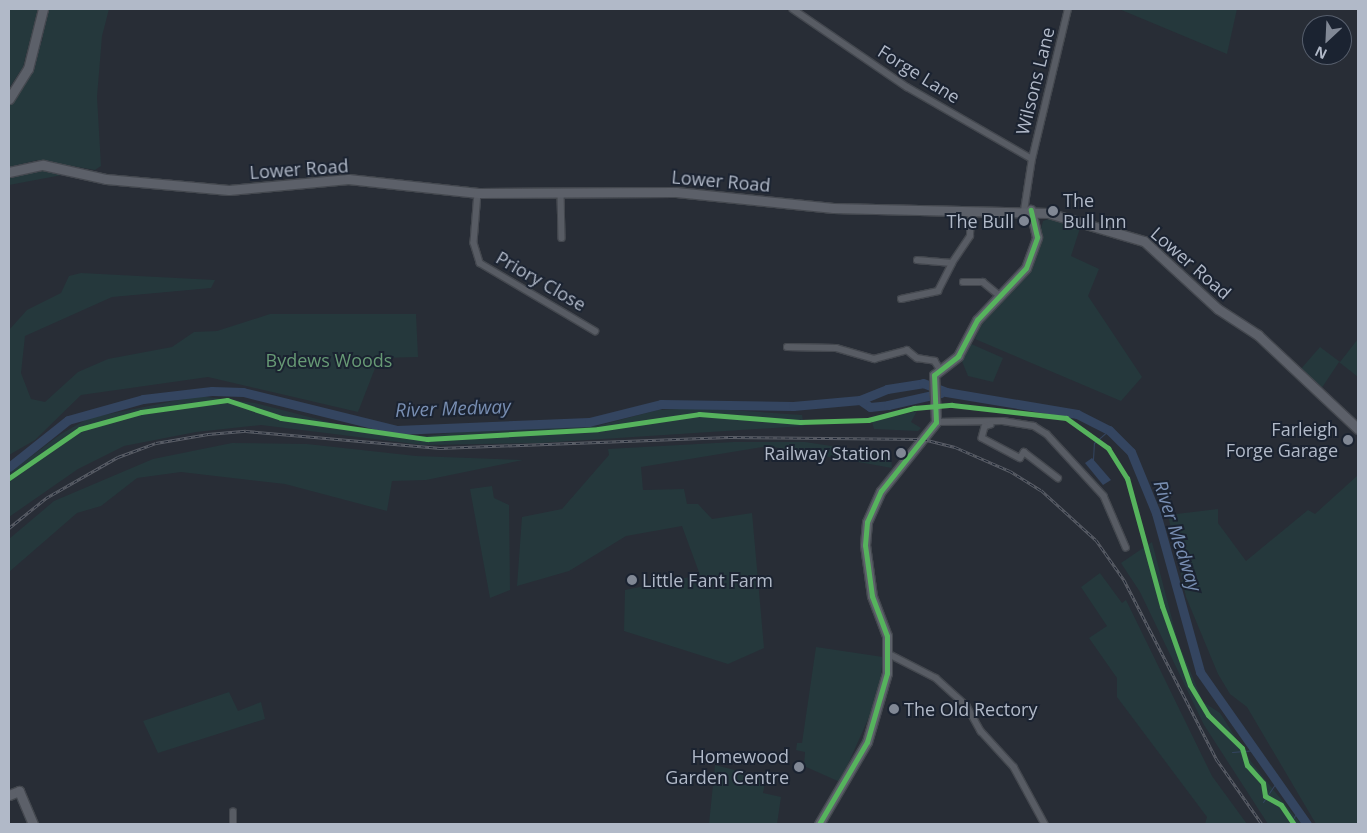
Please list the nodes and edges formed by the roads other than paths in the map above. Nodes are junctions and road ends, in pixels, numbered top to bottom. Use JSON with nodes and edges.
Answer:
{"nodes":[{"id":1,"x":43,"y":9,"type":"edge"},
{"id":2,"x":793,"y":9,"type":"edge"},
{"id":3,"x":1068,"y":9,"type":"edge"},
{"id":4,"x":9,"y":99,"type":"edge"},
{"id":5,"x":1032,"y":160,"type":"junction"},
{"id":6,"x":9,"y":172,"type":"edge"},
{"id":7,"x":478,"y":193,"type":"junction"},
{"id":8,"x":561,"y":194,"type":"junction"},
{"id":9,"x":1028,"y":210,"type":"junction"},
{"id":10,"x":971,"y":212,"type":"junction"},
{"id":11,"x":1048,"y":214,"type":"junction"},
{"id":12,"x":1038,"y":226,"type":"junction"},
{"id":13,"x":562,"y":238,"type":"dead end"},
{"id":14,"x":928,"y":252,"type":"dead end"},
{"id":15,"x":917,"y":260,"type":"dead end"},
{"id":16,"x":928,"y":260,"type":"junction"},
{"id":17,"x":952,"y":262,"type":"junction"},
{"id":18,"x":963,"y":282,"type":"dead end"},
{"id":19,"x":1000,"y":296,"type":"junction"},
{"id":20,"x":901,"y":299,"type":"dead end"},
{"id":21,"x":595,"y":331,"type":"dead end"},
{"id":22,"x":787,"y":346,"type":"dead end"},
{"id":23,"x":938,"y":371,"type":"junction"},
{"id":24,"x":1003,"y":421,"type":"junction"},
{"id":25,"x":936,"y":422,"type":"junction"},
{"id":26,"x":1358,"y":429,"type":"edge"},
{"id":27,"x":1058,"y":478,"type":"dead end"},
{"id":28,"x":1126,"y":547,"type":"dead end"},
{"id":29,"x":889,"y":654,"type":"junction"},
{"id":30,"x":9,"y":795,"type":"edge"},
{"id":31,"x":233,"y":812,"type":"dead end"},
{"id":32,"x":33,"y":824,"type":"edge"},
{"id":33,"x":233,"y":824,"type":"edge"},
{"id":34,"x":819,"y":824,"type":"edge"},
{"id":35,"x":1046,"y":824,"type":"edge"}],
"edges":[{"from":1,"to":4,"type":"main road"},
{"from":2,"to":5,"type":"street","name":"Forge Lane"},
{"from":3,"to":5,"type":"street","name":"Wilsons Lane"},
{"from":5,"to":9,"type":"street","name":"Wilsons Lane"},
{"from":6,"to":7,"type":"main road","name":"Lower Road"},
{"from":7,"to":8,"type":"main road","name":"Lower Road"},
{"from":7,"to":21,"type":"street","name":"Priory Close"},
{"from":8,"to":10,"type":"main road","name":"Lower Road"},
{"from":8,"to":13,"type":"street"},
{"from":9,"to":10,"type":"main road","name":"Lower Road"},
{"from":9,"to":11,"type":"main road","name":"Lower Road"},
{"from":9,"to":12,"type":"main road"},
{"from":10,"to":17,"type":"street"},
{"from":11,"to":12,"type":"main road"},
{"from":11,"to":26,"type":"main road","name":"Lower Road"},
{"from":12,"to":19,"type":"main road"},
{"from":14,"to":16,"type":"street"},
{"from":15,"to":16,"type":"street"},
{"from":16,"to":17,"type":"street"},
{"from":17,"to":20,"type":"street"},
{"from":18,"to":19,"type":"street"},
{"from":19,"to":23,"type":"main road"},
{"from":22,"to":23,"type":"street"},
{"from":23,"to":25,"type":"main road"},
{"from":24,"to":25,"type":"street"},
{"from":24,"to":27,"type":"street"},
{"from":24,"to":28,"type":"street"},
{"from":25,"to":29,"type":"main road"},
{"from":29,"to":34,"type":"main road"},
{"from":29,"to":35,"type":"street"},
{"from":30,"to":32,"type":"main road"},
{"from":31,"to":33,"type":"street"}]}
